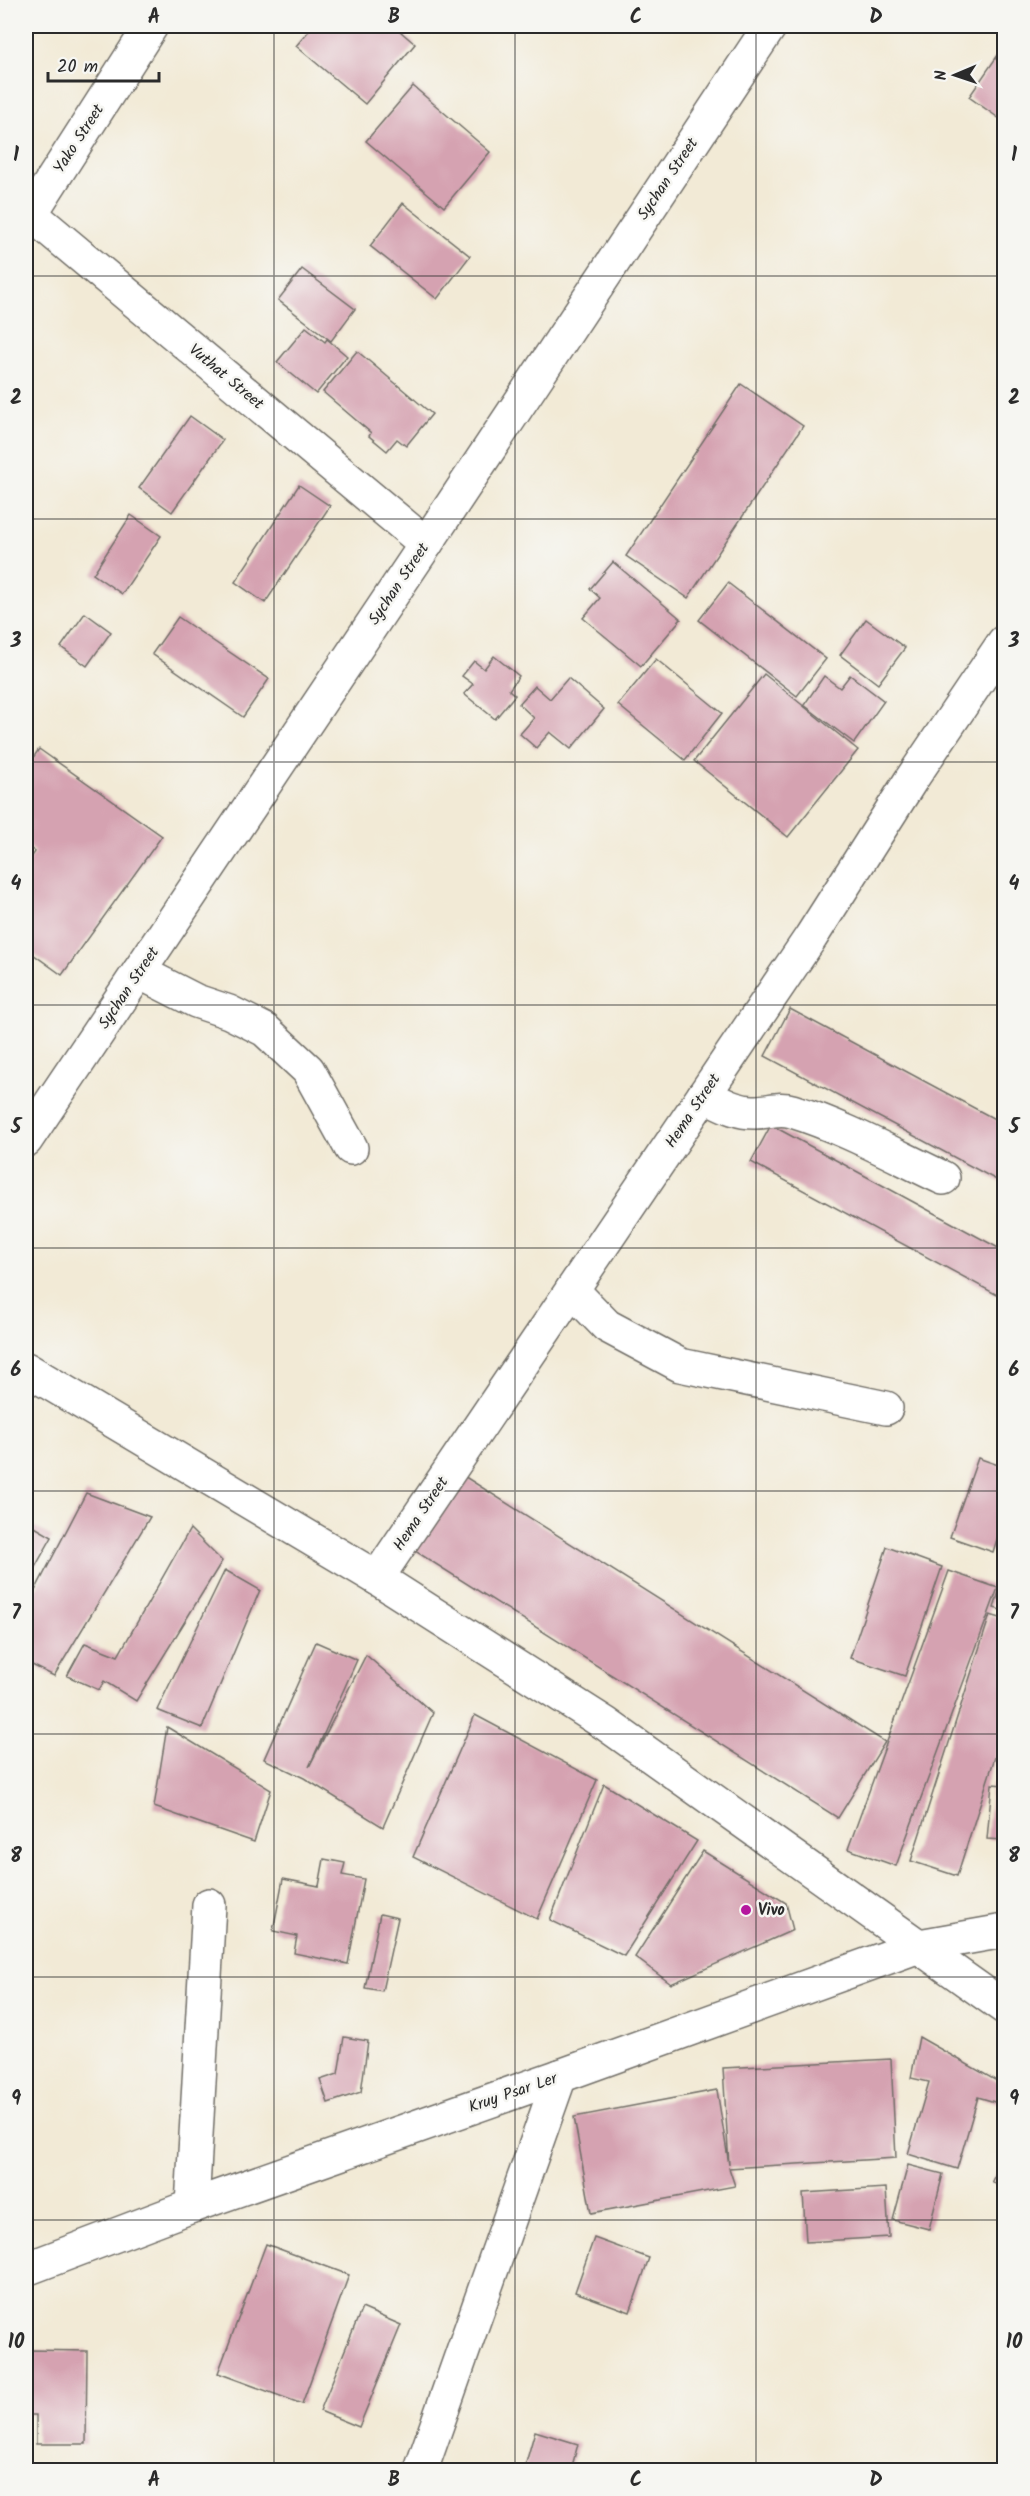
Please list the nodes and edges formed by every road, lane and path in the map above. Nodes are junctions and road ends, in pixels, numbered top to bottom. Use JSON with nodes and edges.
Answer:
{"nodes":[{"id":1,"x":151,"y":26,"type":"edge"},
{"id":2,"x":770,"y":26,"type":"edge"},
{"id":3,"x":27,"y":215,"type":"edge"},
{"id":4,"x":426,"y":544,"type":"junction"},
{"id":5,"x":1005,"y":642,"type":"edge"},
{"id":6,"x":139,"y":972,"type":"junction"},
{"id":7,"x":704,"y":1095,"type":"junction"},
{"id":8,"x":26,"y":1140,"type":"edge"},
{"id":9,"x":351,"y":1148,"type":"dead end"},
{"id":10,"x":943,"y":1178,"type":"dead end"},
{"id":11,"x":572,"y":1290,"type":"junction"},
{"id":12,"x":26,"y":1369,"type":"edge"},
{"id":13,"x":886,"y":1408,"type":"dead end"},
{"id":14,"x":377,"y":1578,"type":"junction"},
{"id":15,"x":210,"y":1905,"type":"dead end"},
{"id":16,"x":1005,"y":1931,"type":"edge"},
{"id":17,"x":919,"y":1946,"type":"junction"},
{"id":18,"x":1005,"y":2007,"type":"edge"},
{"id":19,"x":560,"y":2076,"type":"junction"},
{"id":20,"x":192,"y":2206,"type":"junction"},
{"id":21,"x":26,"y":2269,"type":"edge"},
{"id":22,"x":421,"y":2470,"type":"edge"}],
"edges":[{"from":1,"to":3,"type":"main road","name":"Yako Street"},
{"from":2,"to":4,"type":"main road","name":"Sychan Street"},
{"from":3,"to":4,"type":"main road","name":"Vuthat Street"},
{"from":4,"to":6,"type":"main road","name":"Sychan Street"},
{"from":5,"to":7,"type":"main road","name":"Hema Street"},
{"from":6,"to":8,"type":"main road","name":"Sychan Street"},
{"from":6,"to":9,"type":"main road"},
{"from":7,"to":10,"type":"main road"},
{"from":7,"to":11,"type":"main road","name":"Hema Street"},
{"from":11,"to":13,"type":"main road"},
{"from":11,"to":14,"type":"main road","name":"Hema Street"},
{"from":12,"to":14,"type":"main road"},
{"from":14,"to":17,"type":"main road"},
{"from":15,"to":20,"type":"main road"},
{"from":16,"to":17,"type":"main road","name":"Kruy Psar Ler"},
{"from":17,"to":18,"type":"main road"},
{"from":17,"to":19,"type":"main road","name":"Kruy Psar Ler"},
{"from":19,"to":20,"type":"main road","name":"Kruy Psar Ler"},
{"from":19,"to":22,"type":"main road"},
{"from":20,"to":21,"type":"main road","name":"Kruy Psar Ler"}]}
